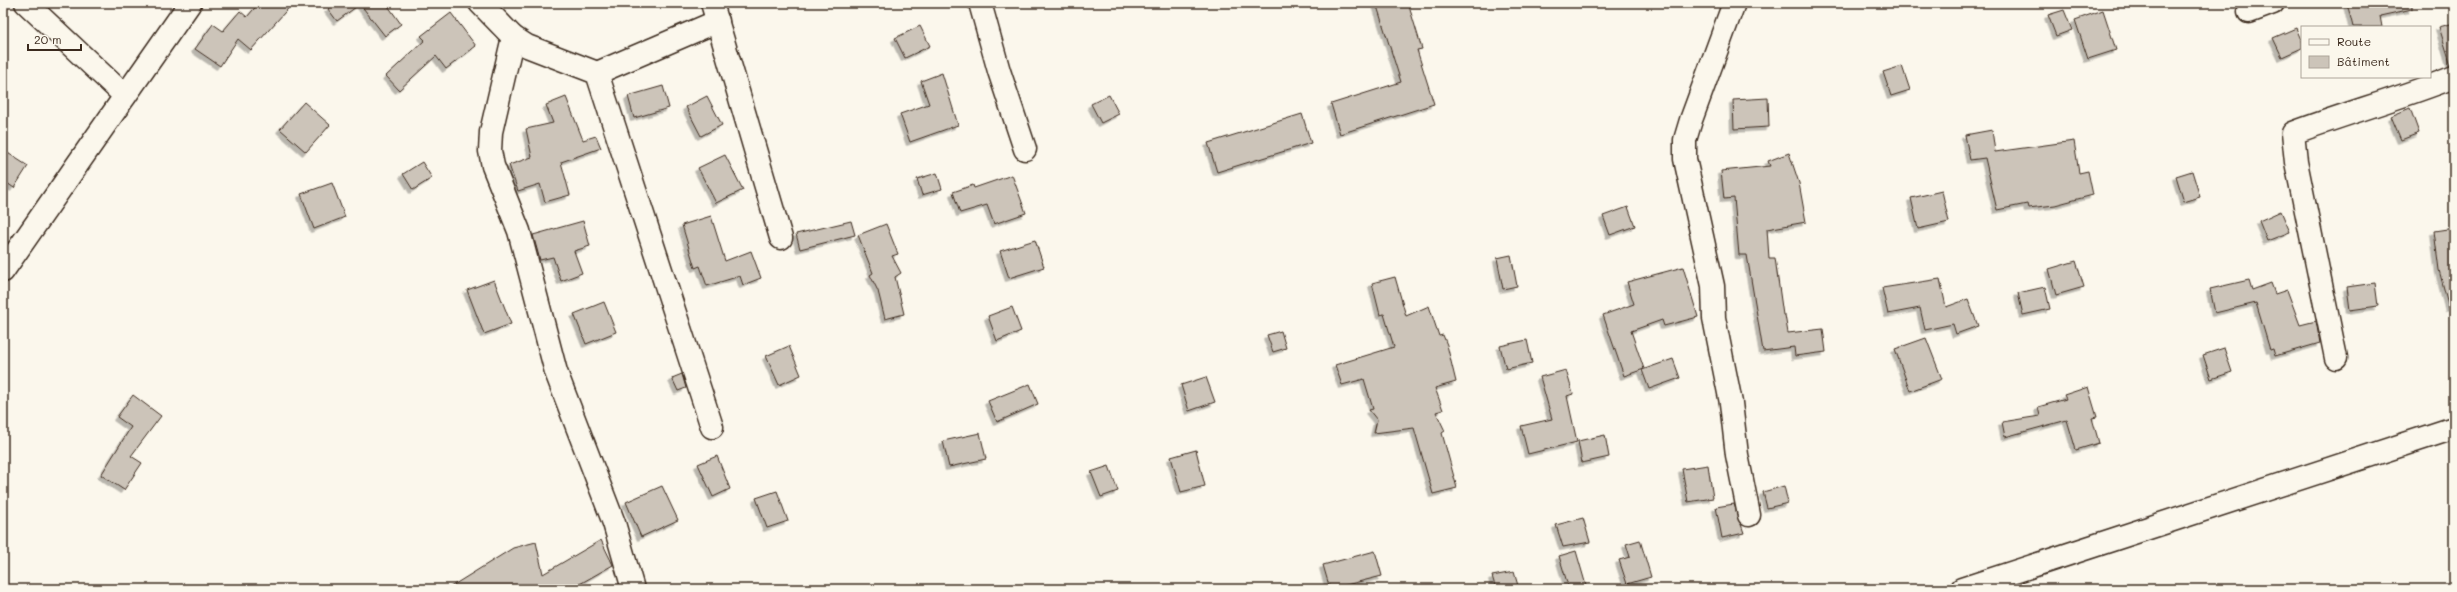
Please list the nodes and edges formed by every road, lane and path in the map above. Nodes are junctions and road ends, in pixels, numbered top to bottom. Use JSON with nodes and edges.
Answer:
{"nodes":[{"id":1,"x":26,"y":3,"type":"edge"},
{"id":2,"x":190,"y":3,"type":"edge"},
{"id":3,"x":480,"y":3,"type":"edge"},
{"id":4,"x":980,"y":3,"type":"edge"},
{"id":5,"x":1734,"y":3,"type":"edge"},
{"id":6,"x":2273,"y":3,"type":"edge"},
{"id":7,"x":715,"y":12,"type":"edge"},
{"id":8,"x":2249,"y":12,"type":"dead end"},
{"id":9,"x":513,"y":37,"type":"junction"},
{"id":10,"x":597,"y":73,"type":"junction"},
{"id":11,"x":2454,"y":77,"type":"edge"},
{"id":12,"x":125,"y":96,"type":"junction"},
{"id":13,"x":1025,"y":149,"type":"dead end"},
{"id":14,"x":781,"y":238,"type":"dead end"},
{"id":15,"x":3,"y":271,"type":"edge"},
{"id":16,"x":2336,"y":358,"type":"dead end"},
{"id":17,"x":712,"y":427,"type":"dead end"},
{"id":18,"x":2454,"y":428,"type":"edge"},
{"id":19,"x":1749,"y":515,"type":"dead end"},
{"id":20,"x":633,"y":589,"type":"edge"},
{"id":21,"x":1962,"y":589,"type":"edge"}],
"edges":[{"from":1,"to":12,"type":"street"},
{"from":2,"to":12,"type":"street"},
{"from":3,"to":9,"type":"street"},
{"from":4,"to":13,"type":"street"},
{"from":5,"to":19,"type":"street"},
{"from":6,"to":8,"type":"street"},
{"from":7,"to":10,"type":"street"},
{"from":7,"to":14,"type":"street"},
{"from":9,"to":10,"type":"street"},
{"from":9,"to":20,"type":"street"},
{"from":10,"to":17,"type":"street"},
{"from":11,"to":16,"type":"street"},
{"from":12,"to":15,"type":"street"},
{"from":18,"to":21,"type":"street"}]}
